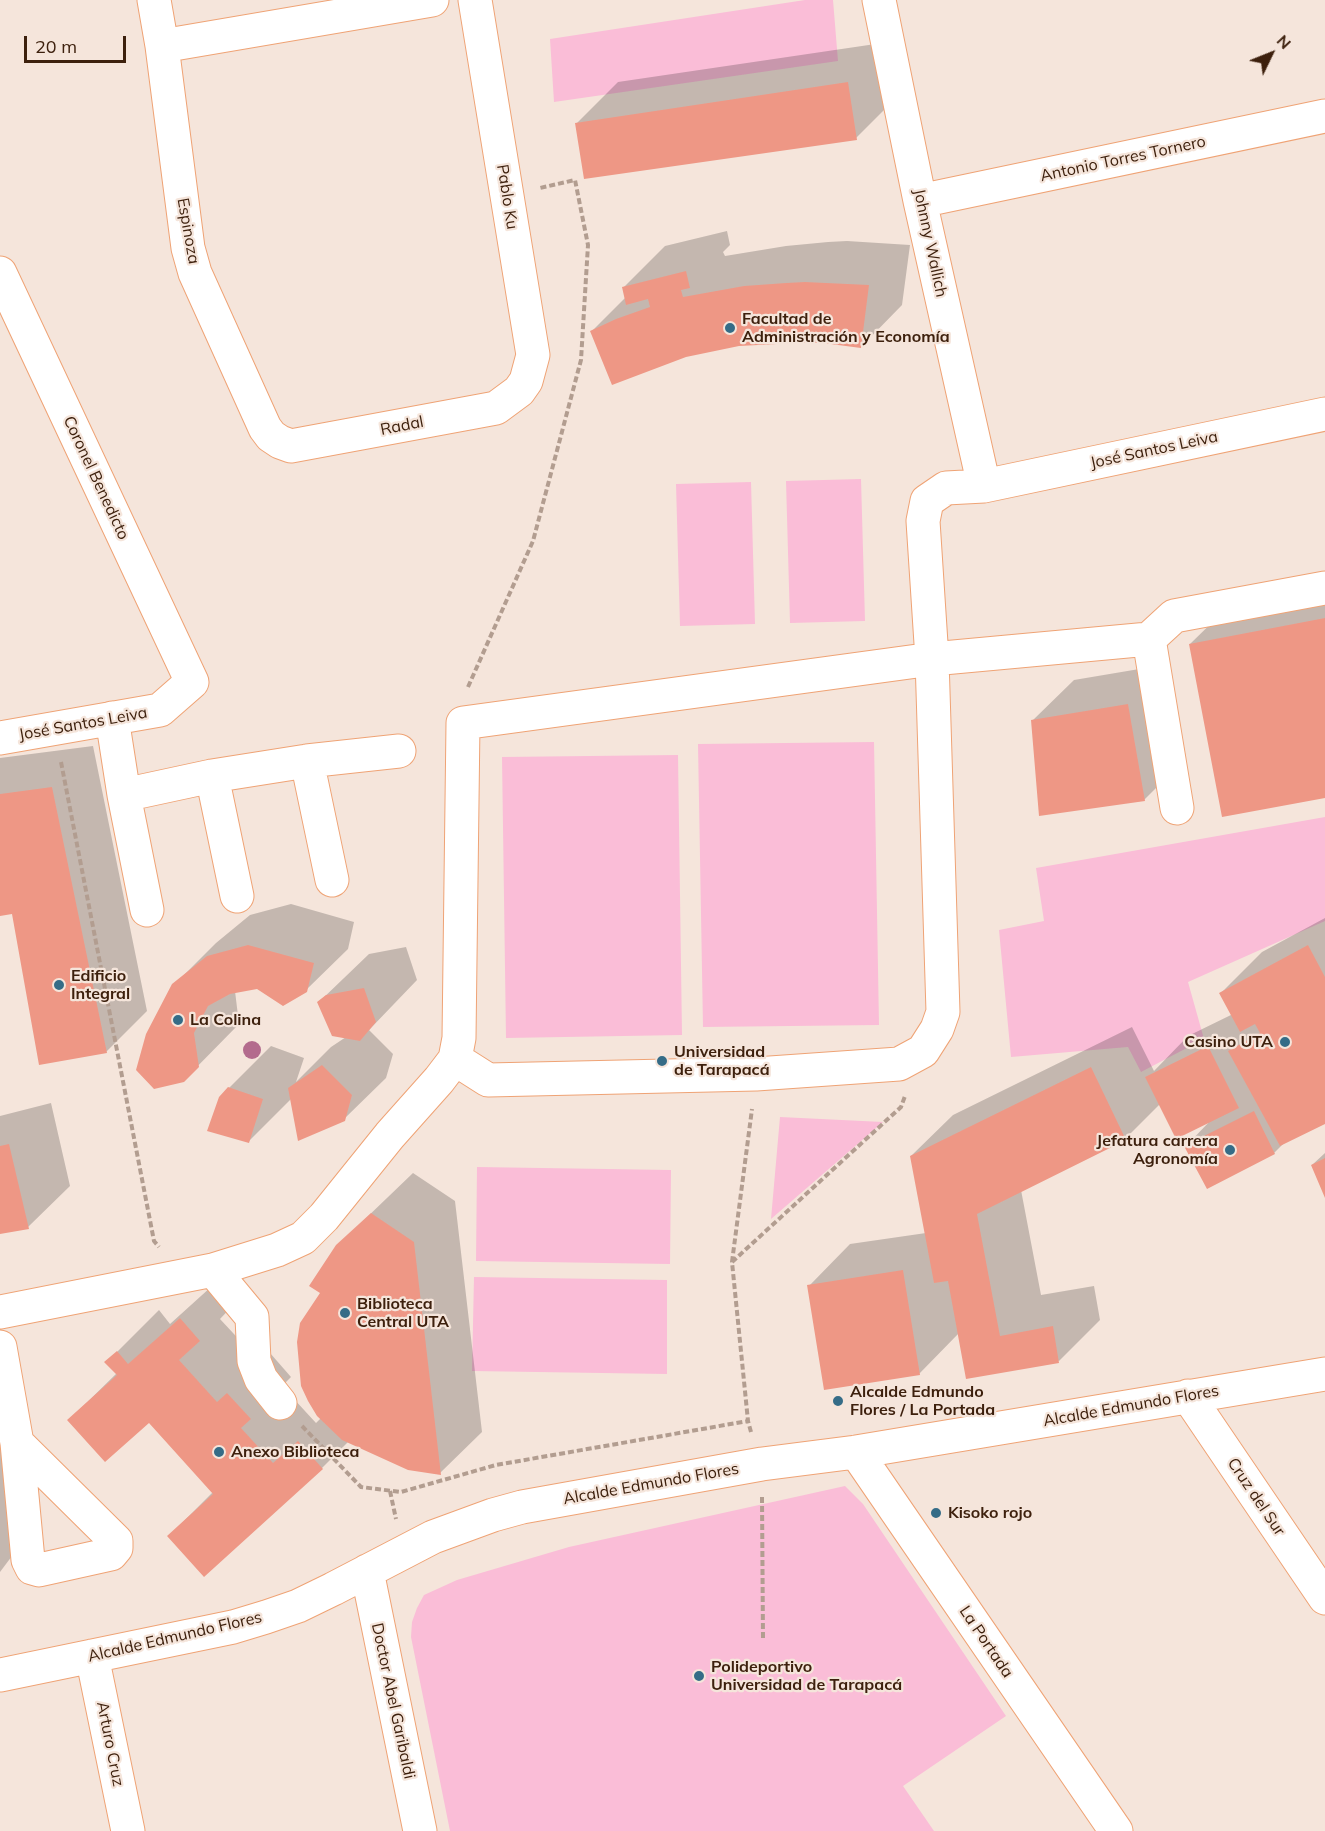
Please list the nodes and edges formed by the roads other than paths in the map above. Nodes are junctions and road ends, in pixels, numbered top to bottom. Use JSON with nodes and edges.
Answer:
{"nodes":[{"id":1,"x":154,"y":0,"type":"edge"},
{"id":2,"x":432,"y":0,"type":"edge"},
{"id":3,"x":475,"y":0,"type":"edge"},
{"id":4,"x":879,"y":0,"type":"edge"},
{"id":5,"x":162,"y":46,"type":"junction"},
{"id":6,"x":1325,"y":116,"type":"edge"},
{"id":7,"x":920,"y":201,"type":"junction"},
{"id":8,"x":0,"y":273,"type":"edge"},
{"id":9,"x":519,"y":391,"type":"joint"},
{"id":10,"x":1325,"y":414,"type":"edge"},
{"id":11,"x":280,"y":442,"type":"joint"},
{"id":12,"x":984,"y":486,"type":"junction"},
{"id":13,"x":1325,"y":588,"type":"edge"},
{"id":14,"x":1149,"y":639,"type":"junction"},
{"id":15,"x":932,"y":659,"type":"junction"},
{"id":16,"x":192,"y":682,"type":"joint"},
{"id":17,"x":112,"y":718,"type":"junction"},
{"id":18,"x":0,"y":738,"type":"edge"},
{"id":19,"x":399,"y":751,"type":"dead end"},
{"id":20,"x":307,"y":761,"type":"junction"},
{"id":21,"x":212,"y":776,"type":"junction"},
{"id":22,"x":124,"y":795,"type":"junction"},
{"id":23,"x":1177,"y":808,"type":"dead end"},
{"id":24,"x":332,"y":880,"type":"dead end"},
{"id":25,"x":237,"y":896,"type":"dead end"},
{"id":26,"x":147,"y":910,"type":"dead end"},
{"id":27,"x":455,"y":1059,"type":"junction"},
{"id":28,"x":198,"y":1273,"type":"junction"},
{"id":29,"x":0,"y":1312,"type":"edge"},
{"id":30,"x":0,"y":1347,"type":"edge"},
{"id":31,"x":1325,"y":1374,"type":"edge"},
{"id":32,"x":1188,"y":1396,"type":"junction"},
{"id":33,"x":280,"y":1402,"type":"road end"},
{"id":34,"x":17,"y":1443,"type":"dead end"},
{"id":35,"x":856,"y":1452,"type":"junction"},
{"id":36,"x":367,"y":1571,"type":"junction"},
{"id":37,"x":1325,"y":1598,"type":"edge"},
{"id":38,"x":92,"y":1656,"type":"junction"},
{"id":39,"x":0,"y":1675,"type":"edge"},
{"id":40,"x":128,"y":1831,"type":"edge"},
{"id":41,"x":420,"y":1831,"type":"edge"},
{"id":42,"x":1116,"y":1831,"type":"edge"}],
"edges":[{"from":1,"to":5,"type":"street","name":"Espinoza"},
{"from":2,"to":5,"type":"street"},
{"from":3,"to":9,"type":"street","name":"Pablo Ku"},
{"from":4,"to":7,"type":"street","name":"Johnny Wallich"},
{"from":5,"to":11,"type":"street","name":"Espinoza"},
{"from":6,"to":7,"type":"street","name":"Antonio Torres Tornero"},
{"from":7,"to":12,"type":"street","name":"Johnny Wallich"},
{"from":8,"to":16,"type":"street","name":"Coronel Benedicto"},
{"from":9,"to":11,"type":"street","name":"Radal"},
{"from":10,"to":12,"type":"street","name":"José Santos Leiva"},
{"from":12,"to":15,"type":"street","name":"José Santos Leiva"},
{"from":13,"to":14,"type":"street"},
{"from":14,"to":15,"type":"street"},
{"from":14,"to":23,"type":"street"},
{"from":15,"to":27,"type":"street"},
{"from":15,"to":27,"type":"street","name":"José Santos Leiva"},
{"from":16,"to":17,"type":"street","name":"José Santos Leiva"},
{"from":17,"to":18,"type":"street","name":"José Santos Leiva"},
{"from":17,"to":22,"type":"street"},
{"from":19,"to":20,"type":"street"},
{"from":20,"to":21,"type":"street"},
{"from":20,"to":24,"type":"street"},
{"from":21,"to":22,"type":"street"},
{"from":21,"to":25,"type":"street"},
{"from":22,"to":26,"type":"street"},
{"from":27,"to":28,"type":"street"},
{"from":28,"to":29,"type":"street"},
{"from":28,"to":33,"type":"street"},
{"from":30,"to":34,"type":"street"},
{"from":31,"to":32,"type":"street","name":"Alcalde Edmundo Flores"},
{"from":32,"to":35,"type":"street","name":"Alcalde Edmundo Flores"},
{"from":32,"to":37,"type":"street","name":"Cruz del Sur"},
{"from":35,"to":36,"type":"street","name":"Alcalde Edmundo Flores"},
{"from":35,"to":42,"type":"street","name":"La Portada"},
{"from":36,"to":38,"type":"street","name":"Alcalde Edmundo Flores"},
{"from":36,"to":41,"type":"street","name":"Doctor Abel Garibaldi"},
{"from":38,"to":39,"type":"street","name":"Alcalde Edmundo Flores"},
{"from":38,"to":40,"type":"street","name":"Arturo Cruz"}]}
